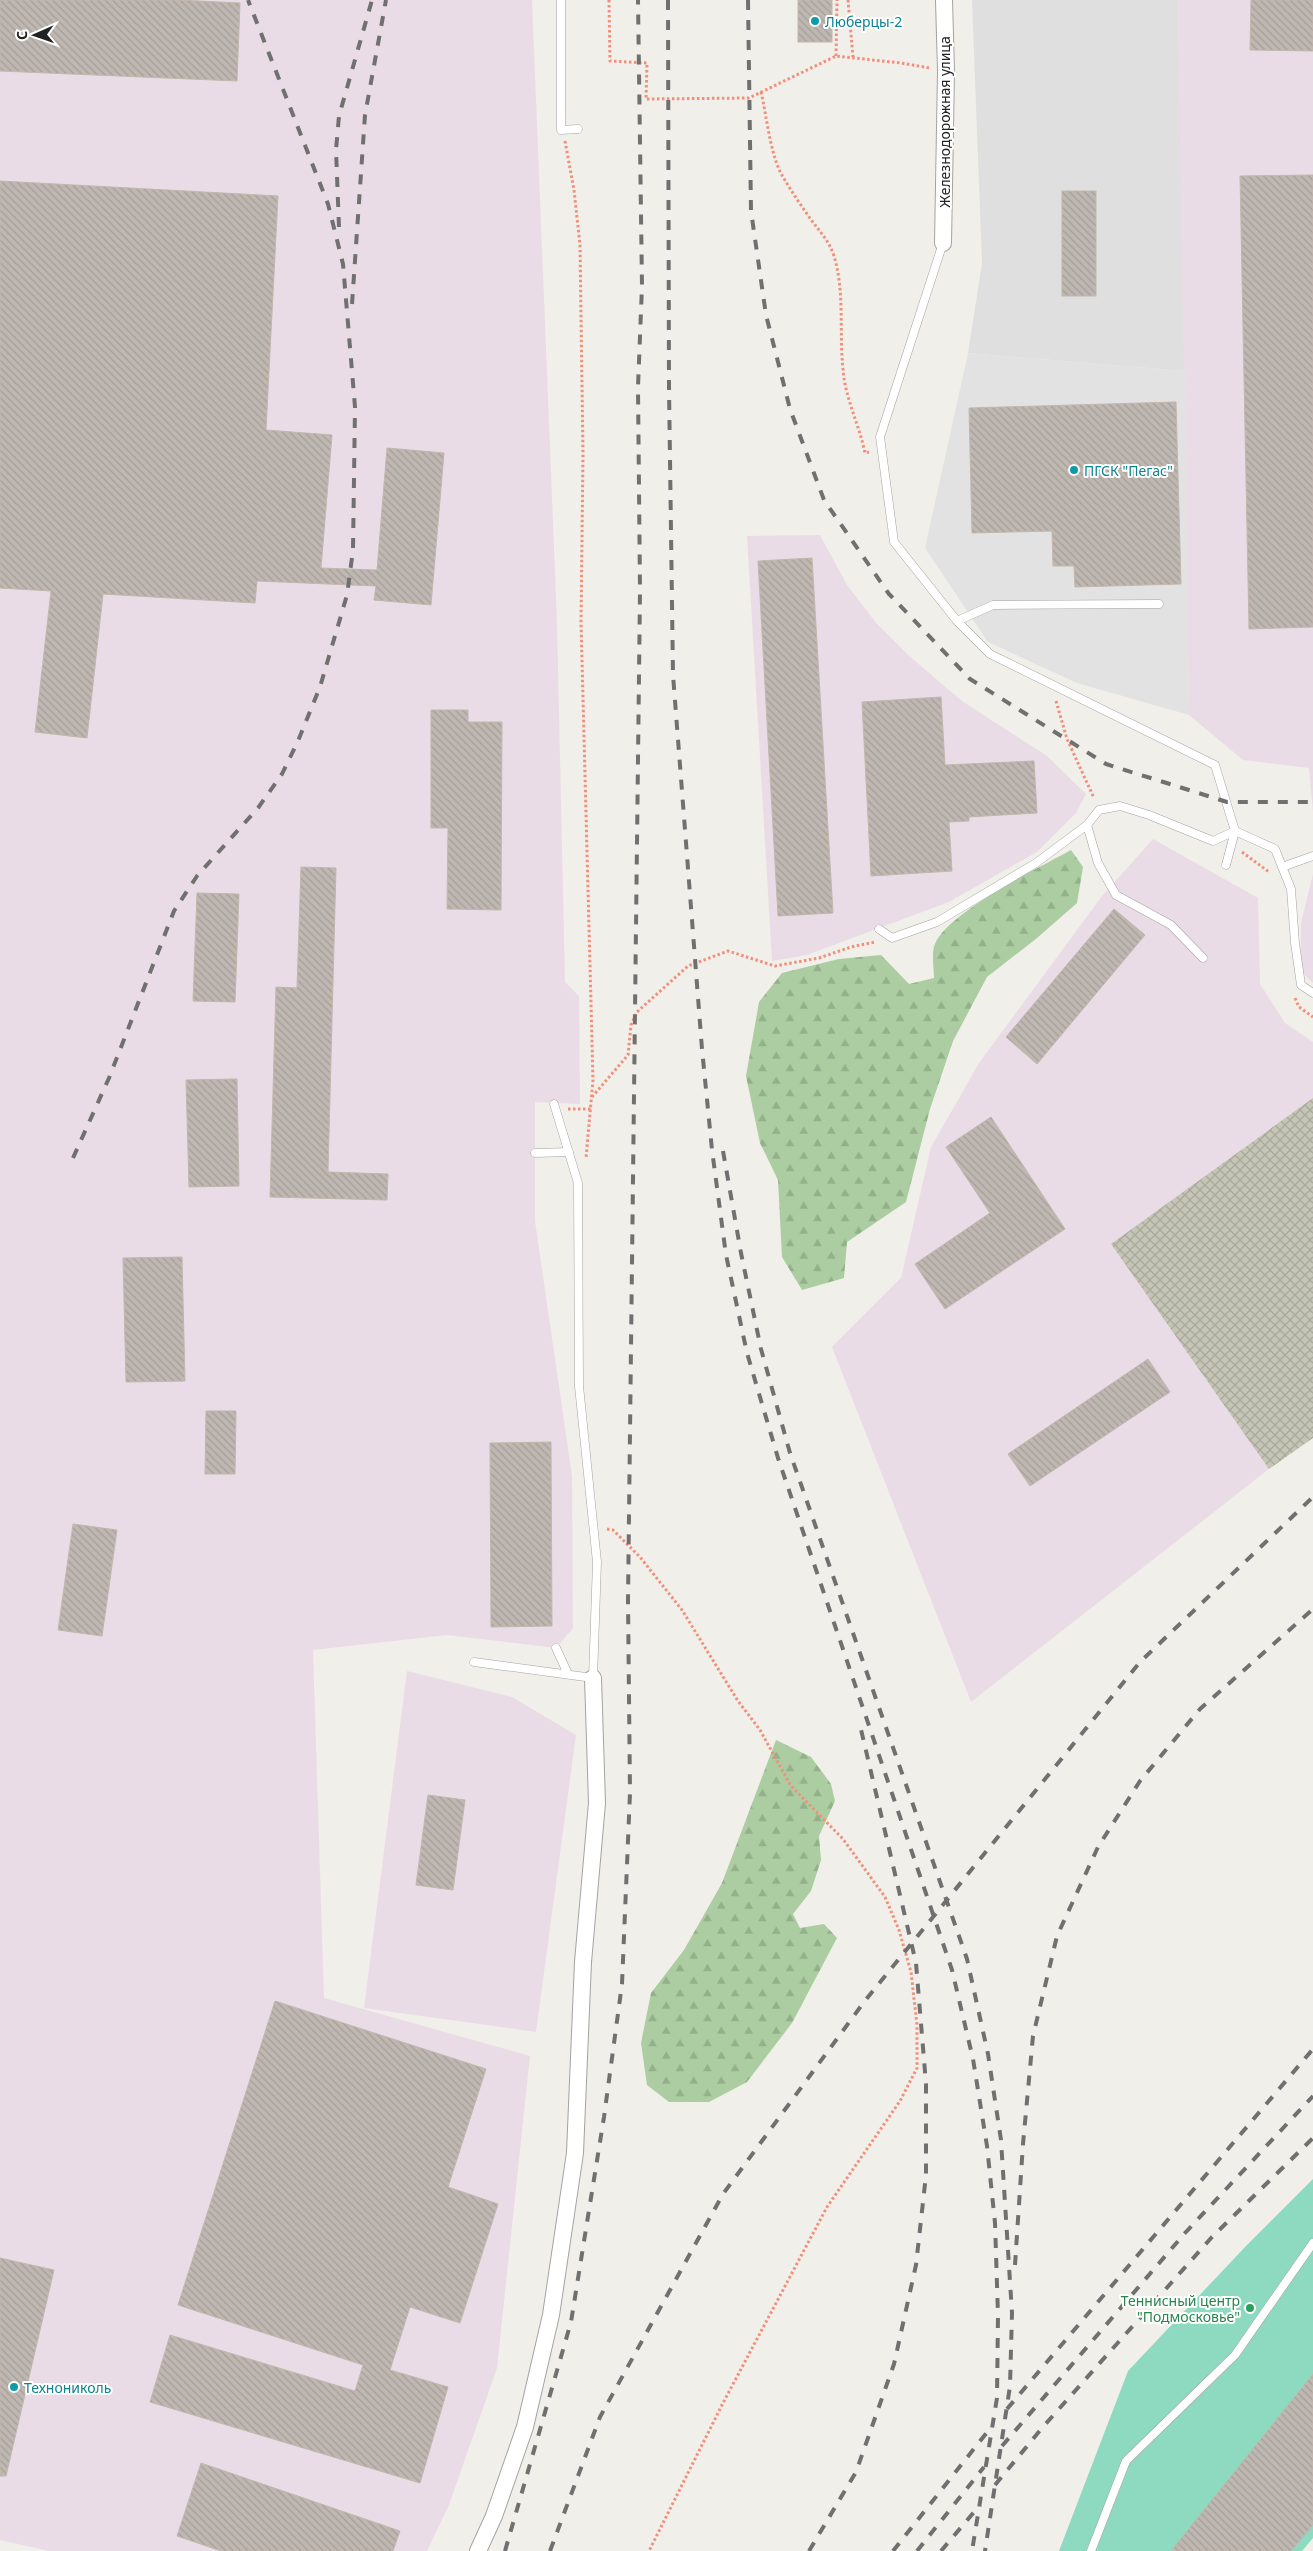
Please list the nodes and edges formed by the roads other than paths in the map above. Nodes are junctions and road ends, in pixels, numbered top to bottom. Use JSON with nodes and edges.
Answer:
{"nodes":[{"id":1,"x":561,"y":0,"type":"edge"},
{"id":2,"x":944,"y":0,"type":"edge"},
{"id":3,"x":578,"y":129,"type":"dead end"},
{"id":4,"x":943,"y":243,"type":"joint"},
{"id":5,"x":1159,"y":604,"type":"dead end"},
{"id":6,"x":957,"y":621,"type":"junction"},
{"id":7,"x":1087,"y":825,"type":"junction"},
{"id":8,"x":1235,"y":831,"type":"junction"},
{"id":9,"x":1313,"y":856,"type":"edge"},
{"id":10,"x":1226,"y":865,"type":"dead end"},
{"id":11,"x":1282,"y":867,"type":"junction"},
{"id":12,"x":879,"y":929,"type":"dead end"},
{"id":13,"x":1203,"y":958,"type":"dead end"},
{"id":14,"x":1313,"y":992,"type":"edge"},
{"id":15,"x":554,"y":1106,"type":"road end"},
{"id":16,"x":569,"y":1152,"type":"junction"},
{"id":17,"x":535,"y":1153,"type":"dead end"},
{"id":18,"x":556,"y":1648,"type":"dead end"},
{"id":19,"x":474,"y":1662,"type":"dead end"},
{"id":20,"x":568,"y":1674,"type":"junction"},
{"id":21,"x":593,"y":1678,"type":"junction"},
{"id":22,"x":1313,"y":2243,"type":"edge"},
{"id":23,"x":478,"y":2551,"type":"edge"},
{"id":24,"x":1091,"y":2551,"type":"edge"}],
"edges":[{"from":1,"to":3,"type":"lane"},
{"from":2,"to":4,"type":"street","name":"Железнодорожная улица"},
{"from":4,"to":6,"type":"lane"},
{"from":5,"to":6,"type":"lane"},
{"from":6,"to":8,"type":"lane"},
{"from":7,"to":8,"type":"lane"},
{"from":7,"to":12,"type":"lane"},
{"from":7,"to":13,"type":"lane"},
{"from":8,"to":10,"type":"lane"},
{"from":8,"to":11,"type":"lane"},
{"from":9,"to":11,"type":"lane"},
{"from":11,"to":14,"type":"lane"},
{"from":15,"to":16,"type":"lane"},
{"from":16,"to":17,"type":"lane"},
{"from":16,"to":21,"type":"lane"},
{"from":18,"to":20,"type":"lane"},
{"from":19,"to":20,"type":"lane"},
{"from":20,"to":21,"type":"lane"},
{"from":21,"to":23,"type":"street"},
{"from":22,"to":24,"type":"lane"}]}
